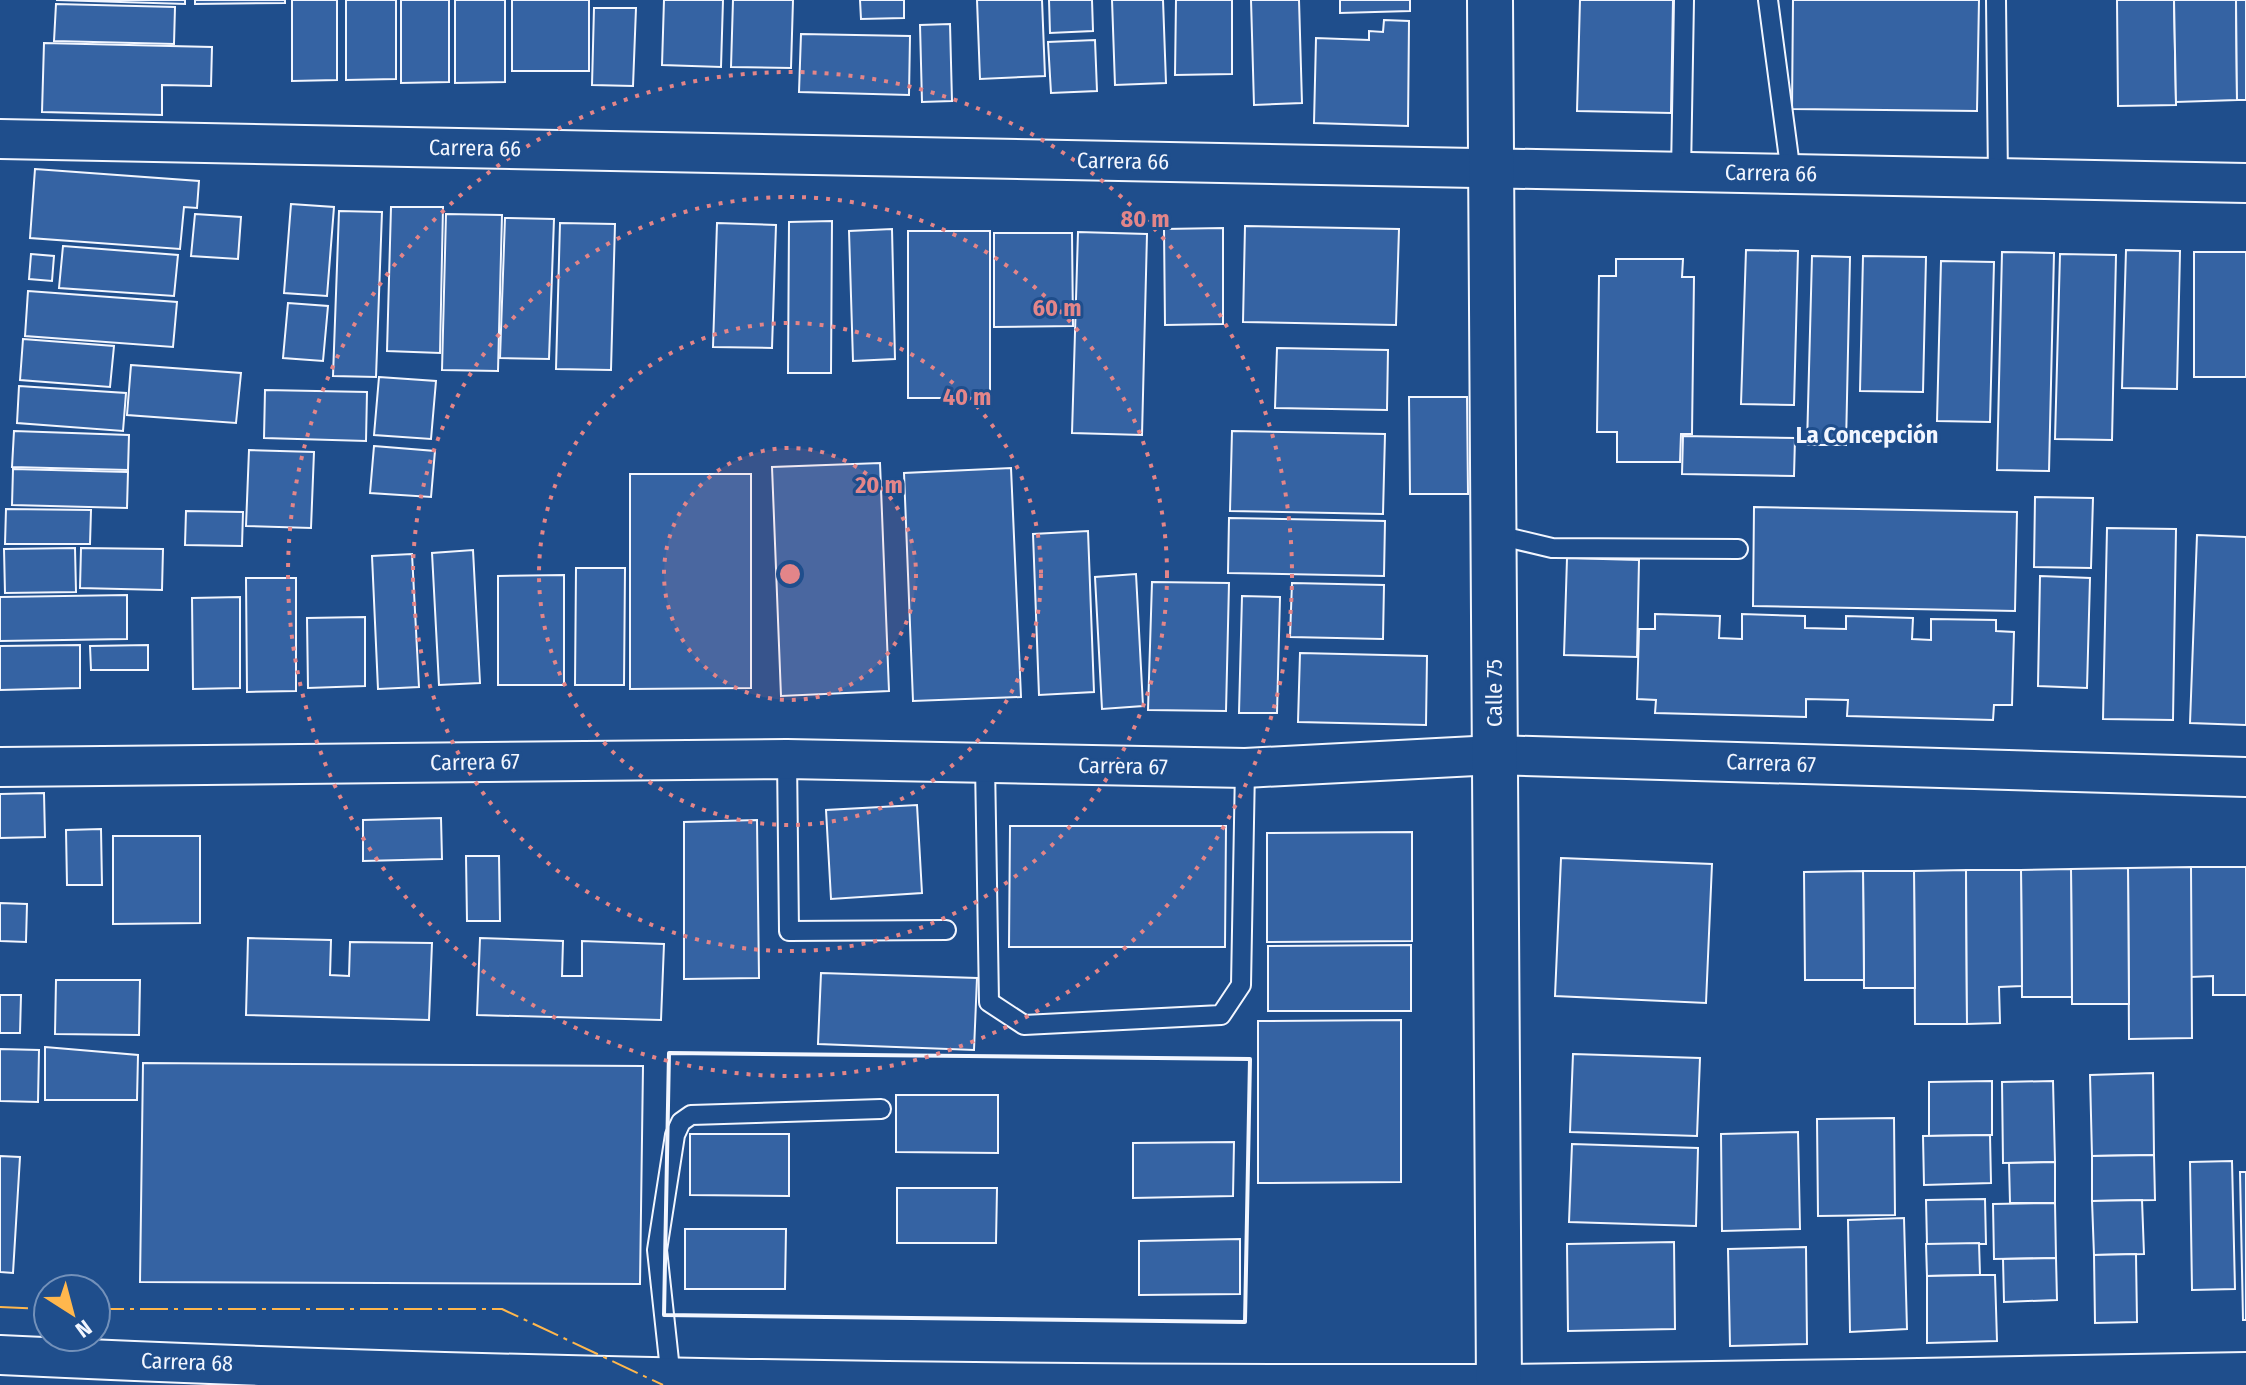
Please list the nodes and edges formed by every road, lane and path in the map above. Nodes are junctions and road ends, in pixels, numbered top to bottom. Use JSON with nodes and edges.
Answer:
{"nodes":[{"id":1,"x":1490,"y":0,"type":"edge"},
{"id":2,"x":1684,"y":0,"type":"edge"},
{"id":3,"x":1768,"y":0,"type":"edge"},
{"id":4,"x":1996,"y":0,"type":"edge"},
{"id":5,"x":0,"y":139,"type":"edge"},
{"id":6,"x":1490,"y":168,"type":"junction"},
{"id":7,"x":1681,"y":172,"type":"junction"},
{"id":8,"x":1791,"y":174,"type":"junction"},
{"id":9,"x":1998,"y":178,"type":"junction"},
{"id":10,"x":2246,"y":183,"type":"edge"},
{"id":11,"x":1493,"y":534,"type":"junction"},
{"id":12,"x":1738,"y":549,"type":"dead end"},
{"id":13,"x":1494,"y":755,"type":"junction"},
{"id":14,"x":787,"y":759,"type":"junction"},
{"id":15,"x":985,"y":764,"type":"junction"},
{"id":16,"x":0,"y":767,"type":"edge"},
{"id":17,"x":1245,"y":768,"type":"junction"},
{"id":18,"x":2246,"y":777,"type":"edge"},
{"id":19,"x":946,"y":930,"type":"dead end"},
{"id":20,"x":881,"y":1109,"type":"dead end"},
{"id":21,"x":0,"y":1355,"type":"edge"},
{"id":22,"x":44,"y":1371,"type":"edge"},
{"id":23,"x":2246,"y":1372,"type":"edge"},
{"id":24,"x":671,"y":1379,"type":"junction"},
{"id":25,"x":1499,"y":1385,"type":"edge"}],
"edges":[{"from":1,"to":6,"type":"street","name":"Calle 75"},
{"from":2,"to":7,"type":"lane"},
{"from":3,"to":8,"type":"lane"},
{"from":4,"to":9,"type":"lane"},
{"from":5,"to":6,"type":"street","name":"Carrera 66"},
{"from":6,"to":7,"type":"street","name":"Carrera 66"},
{"from":6,"to":11,"type":"street","name":"Calle 75"},
{"from":7,"to":8,"type":"street","name":"Carrera 66"},
{"from":8,"to":9,"type":"street","name":"Carrera 66"},
{"from":9,"to":10,"type":"street","name":"Carrera 66"},
{"from":11,"to":12,"type":"lane"},
{"from":11,"to":13,"type":"street","name":"Calle 75"},
{"from":13,"to":17,"type":"street","name":"Carrera 67"},
{"from":13,"to":18,"type":"street","name":"Carrera 67"},
{"from":13,"to":25,"type":"street","name":"Calle 75"},
{"from":14,"to":15,"type":"street","name":"Carrera 67"},
{"from":14,"to":16,"type":"street","name":"Carrera 67"},
{"from":14,"to":19,"type":"lane"},
{"from":15,"to":17,"type":"street","name":"Carrera 67"},
{"from":15,"to":17,"type":"lane"},
{"from":20,"to":24,"type":"lane"},
{"from":21,"to":22,"type":"street","name":"Carrera 68"},
{"from":22,"to":24,"type":"street","name":"Carrera 68"},
{"from":23,"to":25,"type":"street","name":"Carrera 68"},
{"from":24,"to":25,"type":"street","name":"Carrera 68"}]}
